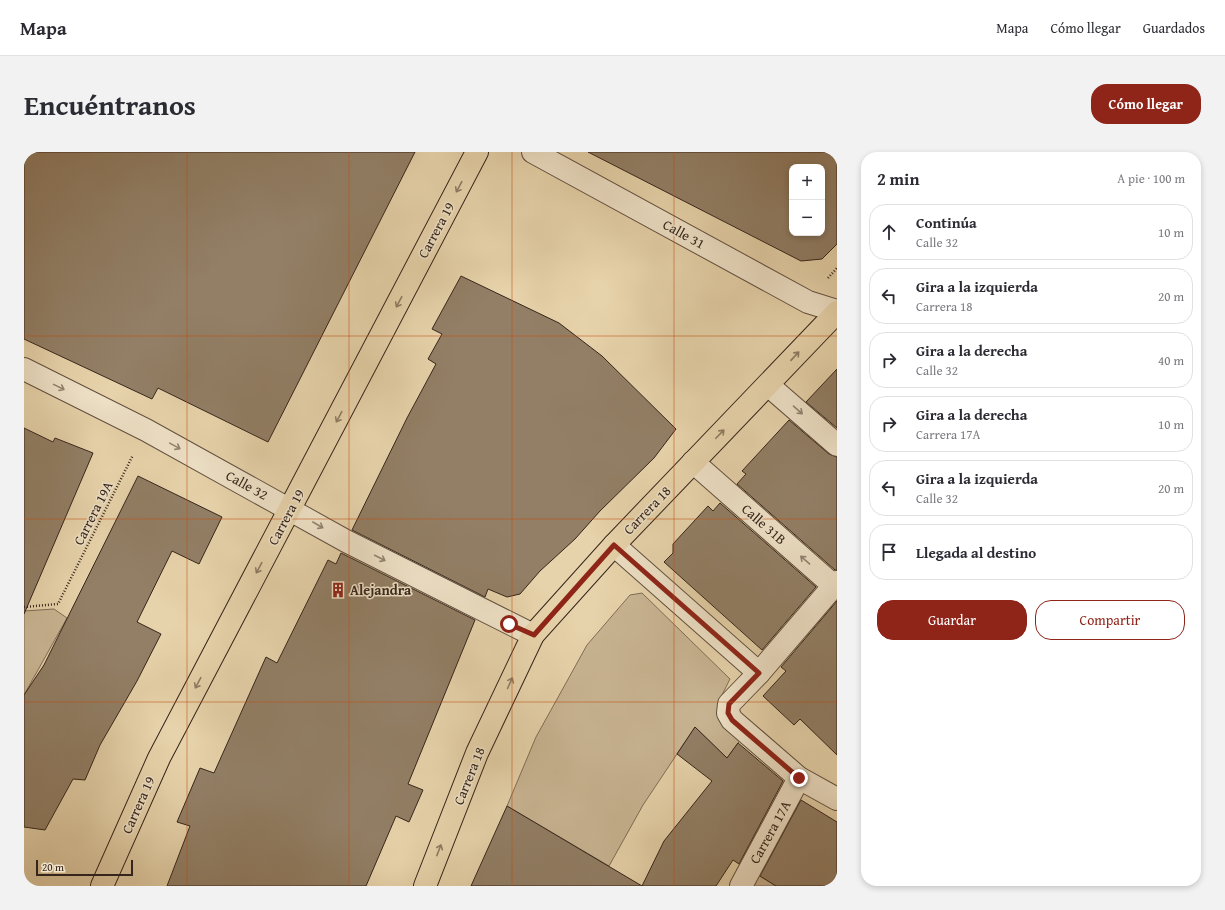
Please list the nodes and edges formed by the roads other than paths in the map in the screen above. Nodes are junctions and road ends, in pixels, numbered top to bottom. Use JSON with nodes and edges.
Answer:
{"nodes":[{"id":1,"x":477,"y":152,"type":"edge"},
{"id":2,"x":534,"y":152,"type":"edge"},
{"id":3,"x":837,"y":311,"type":"edge"},
{"id":4,"x":24,"y":369,"type":"edge"},
{"id":5,"x":768,"y":384,"type":"junction"},
{"id":6,"x":837,"y":444,"type":"edge"},
{"id":7,"x":694,"y":462,"type":"junction"},
{"id":8,"x":291,"y":509,"type":"junction"},
{"id":9,"x":614,"y":545,"type":"junction"},
{"id":10,"x":836,"y":584,"type":"edge"},
{"id":11,"x":534,"y":635,"type":"junction"},
{"id":12,"x":759,"y":673,"type":"junction"},
{"id":13,"x":799,"y":778,"type":"junction"},
{"id":14,"x":837,"y":799,"type":"edge"},
{"id":15,"x":102,"y":886,"type":"edge"},
{"id":16,"x":425,"y":886,"type":"edge"},
{"id":17,"x":741,"y":886,"type":"edge"}],
"edges":[{"from":1,"to":8,"type":"main road","name":"Carrera 19","one_way":true},
{"from":2,"to":3,"type":"street","name":"Calle 31"},
{"from":5,"to":3,"type":"main road","name":"Carrera 18","one_way":true},
{"from":4,"to":8,"type":"street","name":"Calle 32","one_way":true},
{"from":5,"to":6,"type":"street","one_way":true},
{"from":7,"to":5,"type":"main road","name":"Carrera 18","one_way":true},
{"from":7,"to":9,"type":"main road","name":"Carrera 18"},
{"from":10,"to":7,"type":"street","name":"Calle 31B","one_way":true},
{"from":8,"to":11,"type":"street","name":"Calle 32","one_way":true},
{"from":8,"to":15,"type":"main road","name":"Carrera 19","one_way":true},
{"from":9,"to":11,"type":"main road","name":"Carrera 18"},
{"from":9,"to":12,"type":"street"},
{"from":10,"to":12,"type":"street"},
{"from":16,"to":11,"type":"main road","name":"Carrera 18","one_way":true},
{"from":12,"to":13,"type":"street"},
{"from":13,"to":14,"type":"street"},
{"from":13,"to":17,"type":"street","name":"Carrera 17A"}]}
